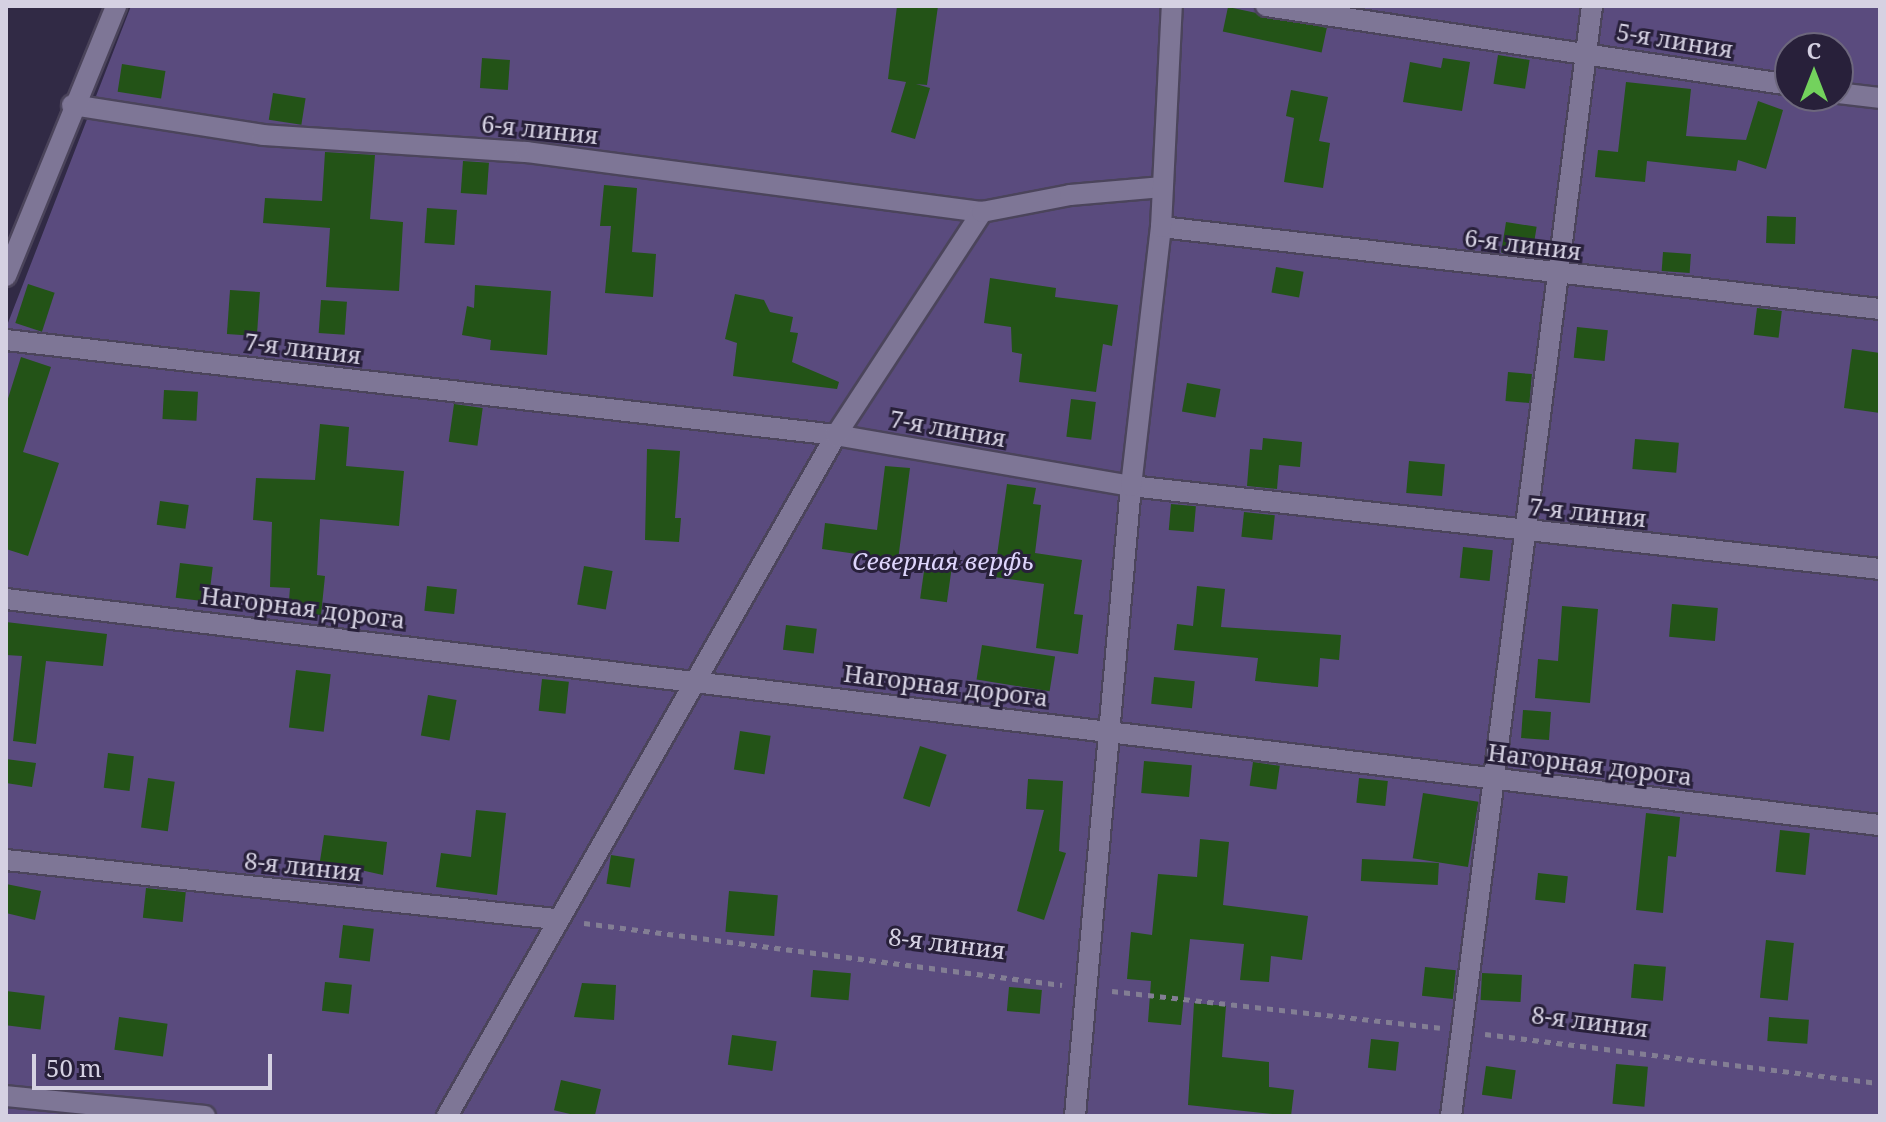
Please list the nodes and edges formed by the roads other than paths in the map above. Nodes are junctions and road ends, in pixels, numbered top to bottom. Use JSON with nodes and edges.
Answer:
{"nodes":[{"id":1,"x":116,"y":6,"type":"edge"},
{"id":2,"x":1172,"y":6,"type":"edge"},
{"id":3,"x":1266,"y":6,"type":"edge"},
{"id":4,"x":1592,"y":6,"type":"edge"},
{"id":5,"x":1585,"y":52,"type":"junction"},
{"id":6,"x":1774,"y":82,"type":"edge"},
{"id":7,"x":1854,"y":95,"type":"edge"},
{"id":8,"x":1880,"y":98,"type":"edge"},
{"id":9,"x":81,"y":106,"type":"junction"},
{"id":10,"x":1163,"y":187,"type":"junction"},
{"id":11,"x":982,"y":212,"type":"junction"},
{"id":12,"x":1161,"y":227,"type":"junction"},
{"id":13,"x":1557,"y":274,"type":"junction"},
{"id":14,"x":6,"y":276,"type":"edge"},
{"id":15,"x":1880,"y":309,"type":"edge"},
{"id":16,"x":6,"y":340,"type":"edge"},
{"id":17,"x":836,"y":435,"type":"junction"},
{"id":18,"x":1131,"y":486,"type":"junction"},
{"id":19,"x":1525,"y":531,"type":"junction"},
{"id":20,"x":1880,"y":569,"type":"edge"},
{"id":21,"x":6,"y":599,"type":"edge"},
{"id":22,"x":700,"y":679,"type":"junction"},
{"id":23,"x":1109,"y":732,"type":"junction"},
{"id":24,"x":1493,"y":778,"type":"junction"},
{"id":25,"x":1880,"y":825,"type":"edge"},
{"id":26,"x":6,"y":860,"type":"edge"},
{"id":27,"x":555,"y":919,"type":"junction"},
{"id":28,"x":6,"y":1096,"type":"edge"},
{"id":29,"x":205,"y":1116,"type":"edge"},
{"id":30,"x":447,"y":1116,"type":"edge"},
{"id":31,"x":1075,"y":1116,"type":"edge"},
{"id":32,"x":1451,"y":1116,"type":"edge"}],
"edges":[{"from":1,"to":9,"type":"street"},
{"from":2,"to":10,"type":"street"},
{"from":3,"to":5,"type":"street","name":"5-я линия"},
{"from":4,"to":5,"type":"street"},
{"from":5,"to":6,"type":"street","name":"5-я линия"},
{"from":5,"to":13,"type":"street"},
{"from":7,"to":8,"type":"street"},
{"from":9,"to":11,"type":"street","name":"6-я линия"},
{"from":9,"to":14,"type":"street"},
{"from":10,"to":11,"type":"street","name":"6-я линия"},
{"from":10,"to":12,"type":"street"},
{"from":11,"to":17,"type":"street"},
{"from":12,"to":13,"type":"street","name":"6-я линия"},
{"from":12,"to":18,"type":"street"},
{"from":13,"to":15,"type":"street","name":"6-я линия"},
{"from":13,"to":19,"type":"street"},
{"from":16,"to":17,"type":"street","name":"7-я линия"},
{"from":17,"to":18,"type":"street","name":"7-я линия"},
{"from":17,"to":22,"type":"street"},
{"from":18,"to":19,"type":"street","name":"7-я линия"},
{"from":18,"to":23,"type":"street"},
{"from":19,"to":20,"type":"street","name":"7-я линия"},
{"from":19,"to":24,"type":"street"},
{"from":21,"to":22,"type":"street","name":"Нагорная дорога"},
{"from":22,"to":23,"type":"street","name":"Нагорная дорога"},
{"from":22,"to":27,"type":"street"},
{"from":23,"to":24,"type":"street","name":"Нагорная дорога"},
{"from":23,"to":31,"type":"street"},
{"from":24,"to":25,"type":"street","name":"Нагорная дорога"},
{"from":24,"to":32,"type":"street"},
{"from":26,"to":27,"type":"street","name":"8-я линия"},
{"from":27,"to":30,"type":"street"},
{"from":28,"to":29,"type":"street"}]}
